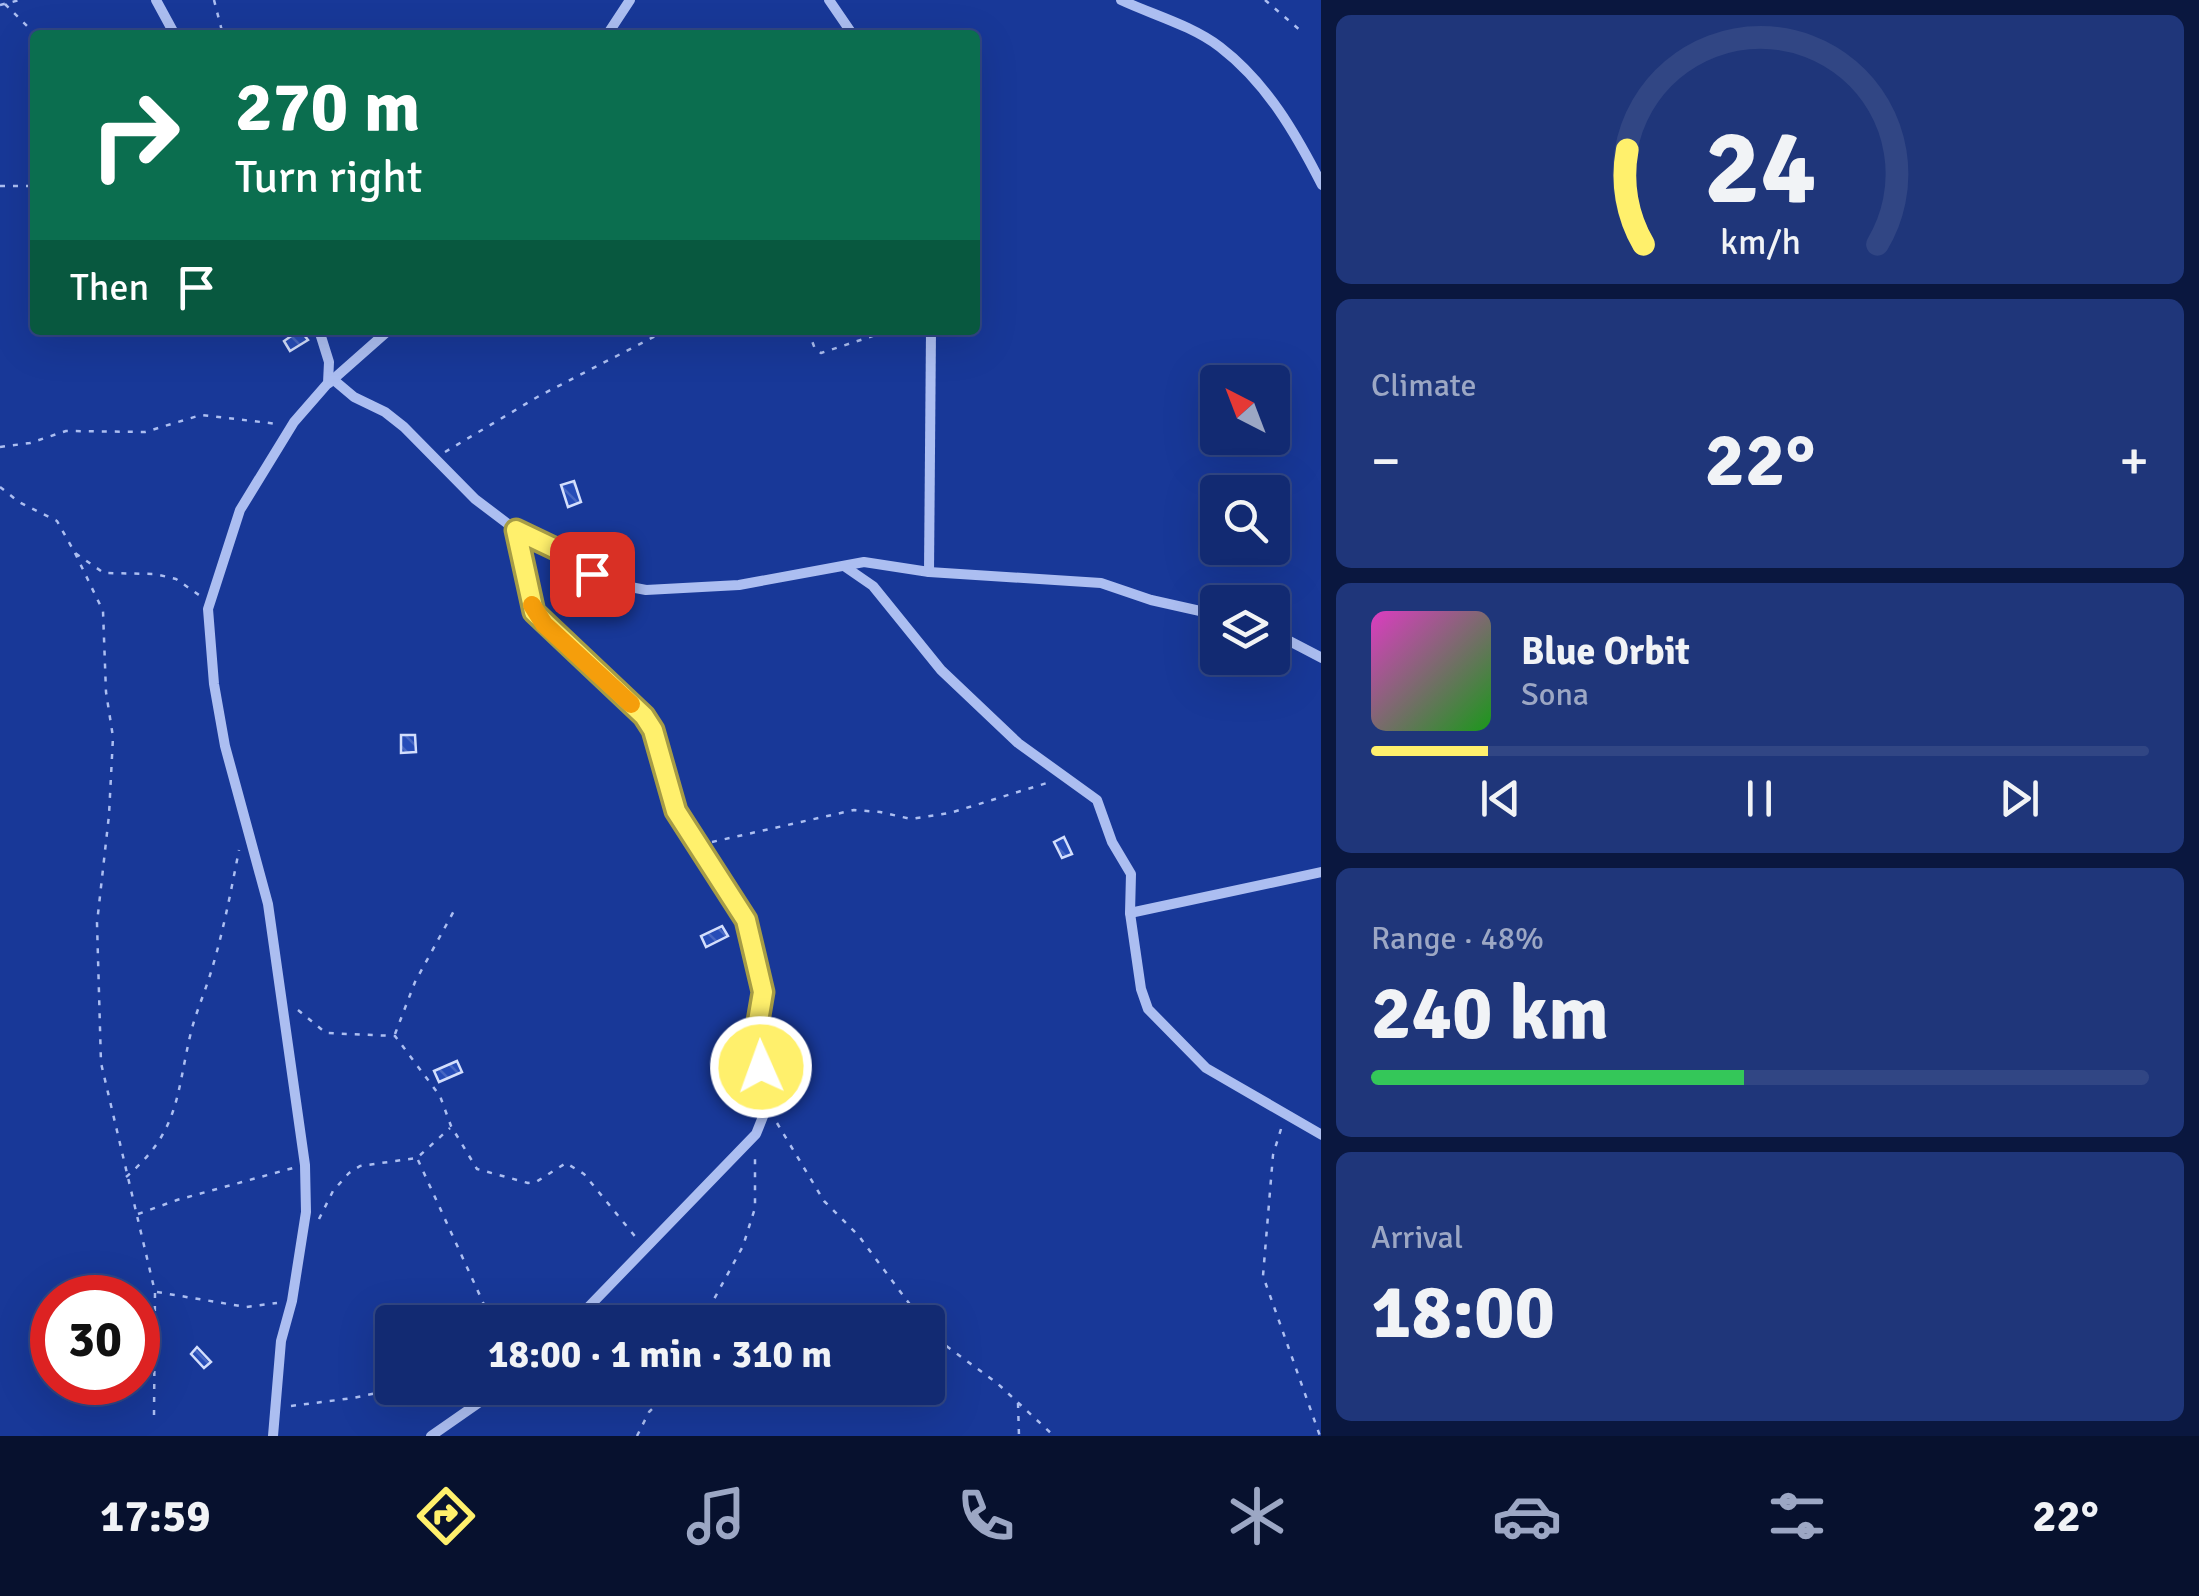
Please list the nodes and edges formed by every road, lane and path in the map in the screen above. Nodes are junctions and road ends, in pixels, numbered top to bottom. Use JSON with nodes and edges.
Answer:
{"nodes":[{"id":1,"x":20,"y":0,"type":"edge"},
{"id":2,"x":214,"y":0,"type":"edge"},
{"id":3,"x":630,"y":0,"type":"edge"},
{"id":4,"x":829,"y":0,"type":"edge"},
{"id":5,"x":1121,"y":0,"type":"edge"},
{"id":6,"x":1265,"y":0,"type":"edge"},
{"id":7,"x":159,"y":3,"type":"edge"},
{"id":8,"x":2,"y":5,"type":"edge"},
{"id":9,"x":30,"y":30,"type":"edge"},
{"id":10,"x":172,"y":30,"type":"edge"},
{"id":11,"x":222,"y":30,"type":"edge"},
{"id":12,"x":611,"y":30,"type":"edge"},
{"id":13,"x":850,"y":30,"type":"edge"},
{"id":14,"x":1301,"y":32,"type":"dead end"},
{"id":15,"x":1321,"y":183,"type":"edge"},
{"id":16,"x":0,"y":186,"type":"edge"},
{"id":17,"x":30,"y":186,"type":"edge"},
{"id":18,"x":321,"y":335,"type":"edge"},
{"id":19,"x":384,"y":335,"type":"edge"},
{"id":20,"x":657,"y":335,"type":"edge"},
{"id":21,"x":810,"y":335,"type":"edge"},
{"id":22,"x":876,"y":335,"type":"edge"},
{"id":23,"x":930,"y":335,"type":"edge"},
{"id":24,"x":332,"y":382,"type":"junction"},
{"id":25,"x":294,"y":422,"type":"junction"},
{"id":26,"x":0,"y":447,"type":"edge"},
{"id":27,"x":435,"y":458,"type":"junction"},
{"id":28,"x":0,"y":487,"type":"edge"},
{"id":29,"x":516,"y":530,"type":"junction"},
{"id":30,"x":75,"y":554,"type":"junction"},
{"id":31,"x":843,"y":565,"type":"junction"},
{"id":32,"x":929,"y":572,"type":"junction"},
{"id":33,"x":208,"y":609,"type":"junction"},
{"id":34,"x":1200,"y":611,"type":"edge"},
{"id":35,"x":1290,"y":641,"type":"edge"},
{"id":36,"x":1321,"y":657,"type":"edge"},
{"id":37,"x":1068,"y":777,"type":"junction"},
{"id":38,"x":245,"y":824,"type":"junction"},
{"id":39,"x":696,"y":846,"type":"junction"},
{"id":40,"x":1321,"y":872,"type":"edge"},
{"id":41,"x":455,"y":909,"type":"dead end"},
{"id":42,"x":1130,"y":914,"type":"junction"},
{"id":43,"x":282,"y":996,"type":"junction"},
{"id":44,"x":395,"y":1036,"type":"junction"},
{"id":45,"x":766,"y":1101,"type":"junction"},
{"id":46,"x":1284,"y":1115,"type":"junction"},
{"id":47,"x":451,"y":1126,"type":"junction"},
{"id":48,"x":756,"y":1134,"type":"junction"},
{"id":49,"x":1321,"y":1134,"type":"edge"},
{"id":50,"x":417,"y":1158,"type":"junction"},
{"id":51,"x":304,"y":1165,"type":"junction"},
{"id":52,"x":126,"y":1177,"type":"junction"},
{"id":53,"x":138,"y":1214,"type":"junction"},
{"id":54,"x":318,"y":1222,"type":"dead end"},
{"id":55,"x":646,"y":1249,"type":"junction"},
{"id":56,"x":151,"y":1275,"type":"edge"},
{"id":57,"x":160,"y":1293,"type":"edge"},
{"id":58,"x":292,"y":1302,"type":"junction"},
{"id":59,"x":484,"y":1305,"type":"edge"},
{"id":60,"x":591,"y":1305,"type":"edge"},
{"id":61,"x":712,"y":1305,"type":"edge"},
{"id":62,"x":910,"y":1305,"type":"edge"},
{"id":63,"x":945,"y":1345,"type":"edge"},
{"id":64,"x":375,"y":1393,"type":"edge"},
{"id":65,"x":1018,"y":1400,"type":"junction"},
{"id":66,"x":154,"y":1405,"type":"edge"},
{"id":67,"x":476,"y":1405,"type":"edge"},
{"id":68,"x":657,"y":1405,"type":"edge"},
{"id":69,"x":274,"y":1408,"type":"junction"},
{"id":70,"x":154,"y":1416,"type":"dead end"},
{"id":71,"x":273,"y":1436,"type":"edge"},
{"id":72,"x":431,"y":1436,"type":"edge"},
{"id":73,"x":638,"y":1436,"type":"edge"},
{"id":74,"x":1019,"y":1436,"type":"edge"},
{"id":75,"x":1054,"y":1436,"type":"edge"},
{"id":76,"x":1320,"y":1436,"type":"edge"}],
"edges":[{"from":1,"to":8,"type":"path"},
{"from":2,"to":11,"type":"path"},
{"from":3,"to":12,"type":"street"},
{"from":4,"to":13,"type":"street"},
{"from":5,"to":15,"type":"street"},
{"from":6,"to":14,"type":"path"},
{"from":7,"to":10,"type":"street"},
{"from":8,"to":9,"type":"path"},
{"from":16,"to":17,"type":"path"},
{"from":18,"to":24,"type":"street"},
{"from":19,"to":24,"type":"street"},
{"from":20,"to":27,"type":"path"},
{"from":21,"to":22,"type":"path"},
{"from":23,"to":32,"type":"street"},
{"from":24,"to":25,"type":"street"},
{"from":24,"to":27,"type":"street"},
{"from":25,"to":26,"type":"path"},
{"from":25,"to":33,"type":"street"},
{"from":27,"to":29,"type":"street"},
{"from":28,"to":30,"type":"path"},
{"from":29,"to":31,"type":"street"},
{"from":29,"to":39,"type":"street"},
{"from":30,"to":33,"type":"path"},
{"from":30,"to":52,"type":"path"},
{"from":31,"to":32,"type":"street"},
{"from":31,"to":37,"type":"street"},
{"from":32,"to":34,"type":"street"},
{"from":33,"to":38,"type":"street"},
{"from":35,"to":36,"type":"street"},
{"from":37,"to":39,"type":"path"},
{"from":37,"to":42,"type":"street"},
{"from":38,"to":43,"type":"street"},
{"from":38,"to":52,"type":"path"},
{"from":39,"to":45,"type":"street"},
{"from":40,"to":42,"type":"street"},
{"from":41,"to":44,"type":"path"},
{"from":42,"to":46,"type":"street"},
{"from":43,"to":44,"type":"path"},
{"from":43,"to":51,"type":"street"},
{"from":44,"to":47,"type":"path"},
{"from":45,"to":48,"type":"street"},
{"from":45,"to":62,"type":"path"},
{"from":46,"to":49,"type":"street"},
{"from":46,"to":76,"type":"path"},
{"from":47,"to":50,"type":"path"},
{"from":47,"to":55,"type":"path"},
{"from":48,"to":55,"type":"street"},
{"from":48,"to":61,"type":"path"},
{"from":50,"to":54,"type":"path"},
{"from":50,"to":59,"type":"path"},
{"from":51,"to":53,"type":"path"},
{"from":51,"to":58,"type":"street"},
{"from":52,"to":53,"type":"path"},
{"from":53,"to":56,"type":"path"},
{"from":55,"to":60,"type":"street"},
{"from":57,"to":58,"type":"path"},
{"from":58,"to":69,"type":"street"},
{"from":63,"to":65,"type":"path"},
{"from":64,"to":69,"type":"path"},
{"from":65,"to":74,"type":"path"},
{"from":65,"to":75,"type":"path"},
{"from":66,"to":70,"type":"path"},
{"from":67,"to":72,"type":"street"},
{"from":68,"to":73,"type":"path"},
{"from":69,"to":71,"type":"street"}]}
